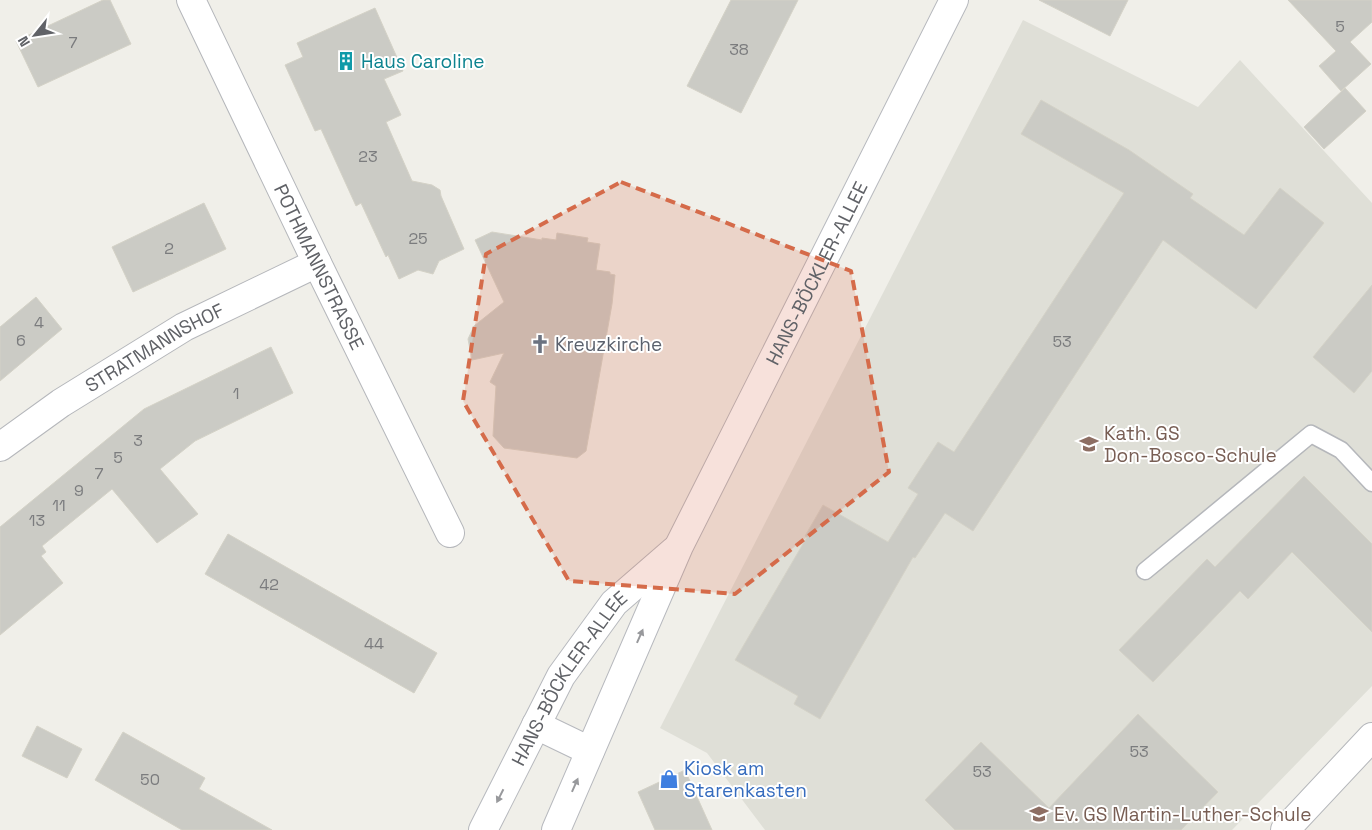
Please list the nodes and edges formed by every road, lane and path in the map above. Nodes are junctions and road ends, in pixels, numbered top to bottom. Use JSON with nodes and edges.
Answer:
{"nodes":[{"id":1,"x":191,"y":0,"type":"edge"},
{"id":2,"x":954,"y":0,"type":"edge"},
{"id":3,"x":316,"y":263,"type":"junction"},
{"id":4,"x":0,"y":447,"type":"edge"},
{"id":5,"x":1372,"y":482,"type":"edge"},
{"id":6,"x":450,"y":533,"type":"dead end"},
{"id":7,"x":679,"y":546,"type":"junction"},
{"id":8,"x":1145,"y":572,"type":"dead end"},
{"id":9,"x":536,"y":725,"type":"junction"},
{"id":10,"x":1372,"y":737,"type":"edge"},
{"id":11,"x":590,"y":751,"type":"junction"},
{"id":12,"x":483,"y":830,"type":"edge"},
{"id":13,"x":556,"y":830,"type":"edge"},
{"id":14,"x":1285,"y":830,"type":"edge"}],
"edges":[{"from":1,"to":3,"type":"street","name":"POTHMANNSTRASSE"},
{"from":2,"to":7,"type":"street","name":"HANS-BÖCKLER-ALLEE"},
{"from":3,"to":4,"type":"street","name":"STRATMANNSHOF"},
{"from":3,"to":6,"type":"street","name":"POTHMANNSTRASSE"},
{"from":5,"to":8,"type":"lane"},
{"from":7,"to":9,"type":"street","name":"HANS-BÖCKLER-ALLEE"},
{"from":11,"to":7,"type":"street","name":"HANS-BÖCKLER-ALLEE","one_way":true},
{"from":9,"to":11,"type":"street"},
{"from":9,"to":12,"type":"street","name":"HANS-BÖCKLER-ALLEE","one_way":true},
{"from":10,"to":14,"type":"street"},
{"from":13,"to":11,"type":"street","name":"HANS-BÖCKLER-ALLEE","one_way":true}]}
